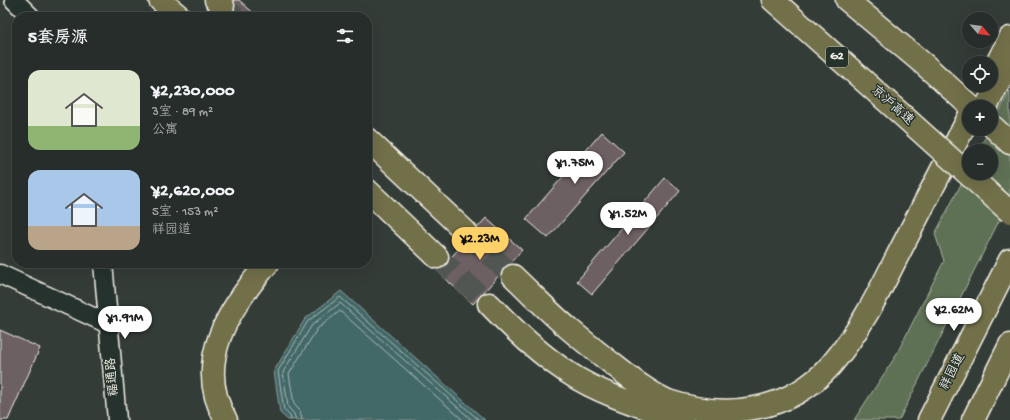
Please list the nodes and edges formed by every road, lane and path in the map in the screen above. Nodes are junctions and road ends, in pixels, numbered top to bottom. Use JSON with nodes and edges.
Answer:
{"nodes":[{"id":1,"x":14,"y":0,"type":"edge"},
{"id":2,"x":160,"y":0,"type":"edge"},
{"id":3,"x":774,"y":0,"type":"edge"},
{"id":4,"x":847,"y":0,"type":"edge"},
{"id":5,"x":858,"y":8,"type":"edge"},
{"id":6,"x":26,"y":12,"type":"edge"},
{"id":7,"x":174,"y":12,"type":"edge"},
{"id":8,"x":1010,"y":38,"type":"edge"},
{"id":9,"x":1010,"y":60,"type":"edge"},
{"id":10,"x":998,"y":61,"type":"edge"},
{"id":11,"x":963,"y":100,"type":"edge"},
{"id":12,"x":990,"y":100,"type":"edge"},
{"id":13,"x":962,"y":130,"type":"edge"},
{"id":14,"x":998,"y":132,"type":"edge"},
{"id":15,"x":971,"y":136,"type":"edge"},
{"id":16,"x":1010,"y":143,"type":"edge"},
{"id":17,"x":372,"y":145,"type":"edge"},
{"id":18,"x":372,"y":195,"type":"edge"},
{"id":19,"x":1010,"y":212,"type":"edge"},
{"id":20,"x":466,"y":232,"type":"tunnel mouth"},
{"id":21,"x":438,"y":257,"type":"tunnel mouth"},
{"id":22,"x":1010,"y":260,"type":"edge"},
{"id":23,"x":103,"y":268,"type":"edge"},
{"id":24,"x":248,"y":268,"type":"edge"},
{"id":25,"x":264,"y":268,"type":"edge"},
{"id":26,"x":0,"y":274,"type":"edge"},
{"id":27,"x":513,"y":276,"type":"tunnel mouth"},
{"id":28,"x":489,"y":304,"type":"tunnel mouth"},
{"id":29,"x":108,"y":324,"type":"junction"},
{"id":30,"x":1010,"y":345,"type":"edge"},
{"id":31,"x":116,"y":420,"type":"edge"},
{"id":32,"x":211,"y":420,"type":"edge"},
{"id":33,"x":226,"y":420,"type":"edge"},
{"id":34,"x":683,"y":420,"type":"edge"},
{"id":35,"x":768,"y":420,"type":"edge"},
{"id":36,"x":929,"y":420,"type":"edge"},
{"id":37,"x":973,"y":420,"type":"edge"}],
"edges":[{"from":1,"to":6,"type":"street"},
{"from":2,"to":7,"type":"main road"},
{"from":3,"to":19,"type":"main road","name":"京沪高速","number":"G2","bridge":true},
{"from":4,"to":5,"type":"main road"},
{"from":5,"to":11,"type":"main road"},
{"from":8,"to":10,"type":"main road"},
{"from":9,"to":12,"type":"main road"},
{"from":13,"to":27,"type":"main road"},
{"from":14,"to":16,"type":"main road"},
{"from":15,"to":35,"type":"main road"},
{"from":17,"to":20,"type":"main road"},
{"from":18,"to":21,"type":"main road"},
{"from":22,"to":36,"type":"main road","name":"祥园道"},
{"from":23,"to":29,"type":"street","name":"福通路"},
{"from":24,"to":32,"type":"main road"},
{"from":25,"to":33,"type":"main road"},
{"from":26,"to":29,"type":"street"},
{"from":28,"to":34,"type":"main road"},
{"from":29,"to":31,"type":"street","name":"福通路"},
{"from":30,"to":37,"type":"main road"}]}
